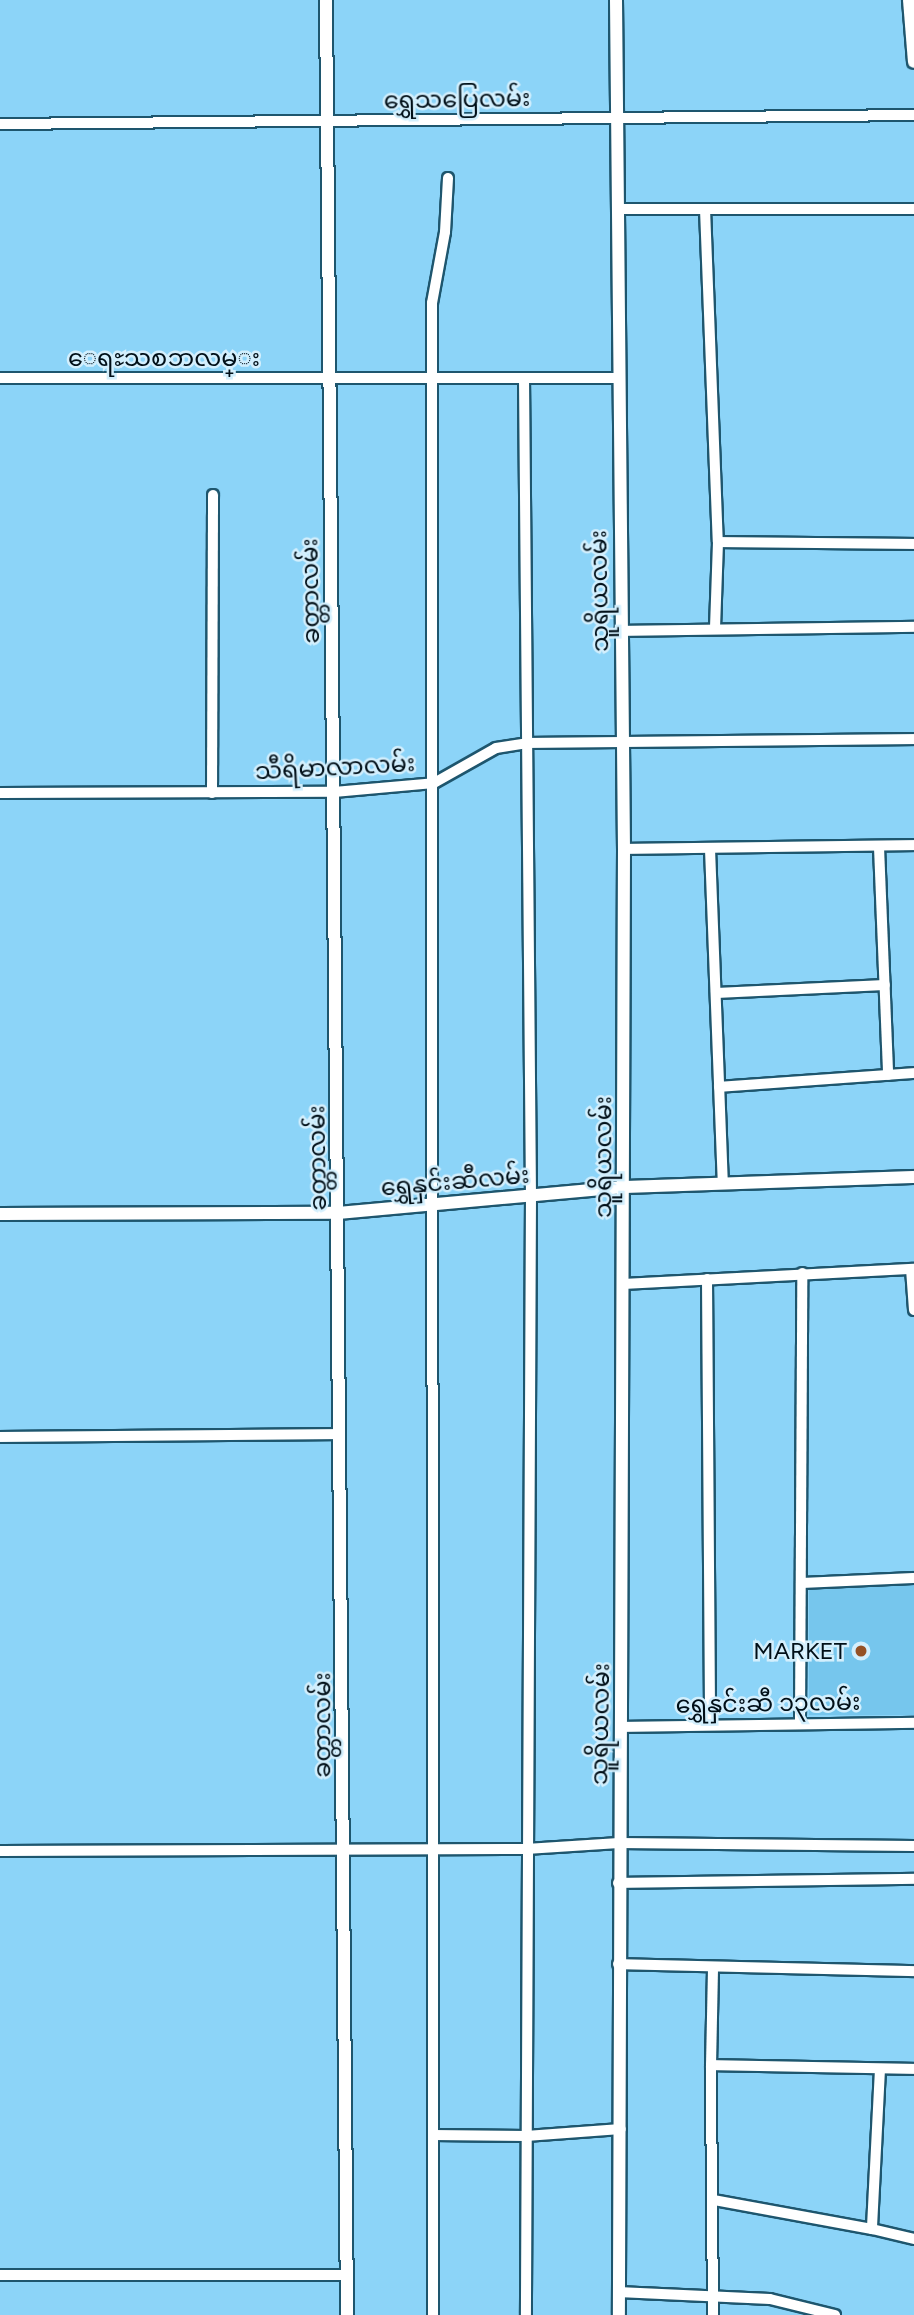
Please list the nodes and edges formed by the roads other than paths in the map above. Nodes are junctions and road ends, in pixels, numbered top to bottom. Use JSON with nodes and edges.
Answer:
{"nodes":[{"id":1,"x":326,"y":0,"type":"edge"},
{"id":2,"x":616,"y":0,"type":"edge"},
{"id":3,"x":909,"y":0,"type":"edge"},
{"id":4,"x":914,"y":62,"type":"edge"},
{"id":5,"x":914,"y":115,"type":"edge"},
{"id":6,"x":620,"y":117,"type":"junction"},
{"id":7,"x":327,"y":123,"type":"junction"},
{"id":8,"x":0,"y":124,"type":"edge"},
{"id":9,"x":448,"y":178,"type":"dead end"},
{"id":10,"x":619,"y":209,"type":"junction"},
{"id":11,"x":705,"y":209,"type":"junction"},
{"id":12,"x":914,"y":209,"type":"edge"},
{"id":13,"x":0,"y":378,"type":"edge"},
{"id":14,"x":524,"y":378,"type":"junction"},
{"id":15,"x":619,"y":378,"type":"junction"},
{"id":16,"x":327,"y":379,"type":"junction"},
{"id":17,"x":436,"y":379,"type":"junction"},
{"id":18,"x":213,"y":495,"type":"dead end"},
{"id":19,"x":718,"y":542,"type":"junction"},
{"id":20,"x":914,"y":544,"type":"edge"},
{"id":21,"x":914,"y":627,"type":"edge"},
{"id":22,"x":715,"y":628,"type":"junction"},
{"id":23,"x":620,"y":631,"type":"junction"},
{"id":24,"x":914,"y":739,"type":"edge"},
{"id":25,"x":529,"y":743,"type":"junction"},
{"id":26,"x":623,"y":744,"type":"junction"},
{"id":27,"x":434,"y":783,"type":"junction"},
{"id":28,"x":334,"y":792,"type":"junction"},
{"id":29,"x":0,"y":793,"type":"edge"},
{"id":30,"x":212,"y":793,"type":"junction"},
{"id":31,"x":914,"y":845,"type":"edge"},
{"id":32,"x":879,"y":847,"type":"junction"},
{"id":33,"x":624,"y":849,"type":"junction"},
{"id":34,"x":710,"y":849,"type":"junction"},
{"id":35,"x":885,"y":985,"type":"junction"},
{"id":36,"x":716,"y":993,"type":"junction"},
{"id":37,"x":914,"y":1073,"type":"edge"},
{"id":38,"x":888,"y":1075,"type":"junction"},
{"id":39,"x":719,"y":1087,"type":"junction"},
{"id":40,"x":914,"y":1177,"type":"edge"},
{"id":41,"x":723,"y":1184,"type":"junction"},
{"id":42,"x":624,"y":1187,"type":"junction"},
{"id":43,"x":531,"y":1195,"type":"junction"},
{"id":44,"x":434,"y":1204,"type":"junction"},
{"id":45,"x":338,"y":1213,"type":"junction"},
{"id":46,"x":0,"y":1214,"type":"edge"},
{"id":47,"x":913,"y":1269,"type":"edge"},
{"id":48,"x":802,"y":1273,"type":"junction"},
{"id":49,"x":708,"y":1279,"type":"junction"},
{"id":50,"x":623,"y":1284,"type":"junction"},
{"id":51,"x":914,"y":1310,"type":"edge"},
{"id":52,"x":340,"y":1434,"type":"junction"},
{"id":53,"x":0,"y":1437,"type":"edge"},
{"id":54,"x":914,"y":1578,"type":"edge"},
{"id":55,"x":801,"y":1583,"type":"junction"},
{"id":56,"x":800,"y":1721,"type":"junction"},
{"id":57,"x":914,"y":1723,"type":"edge"},
{"id":58,"x":710,"y":1725,"type":"junction"},
{"id":59,"x":622,"y":1727,"type":"junction"},
{"id":60,"x":619,"y":1843,"type":"junction"},
{"id":61,"x":914,"y":1846,"type":"edge"},
{"id":62,"x":344,"y":1849,"type":"junction"},
{"id":63,"x":433,"y":1849,"type":"junction"},
{"id":64,"x":526,"y":1849,"type":"junction"},
{"id":65,"x":0,"y":1851,"type":"edge"},
{"id":66,"x":914,"y":1880,"type":"edge"},
{"id":67,"x":618,"y":1883,"type":"junction"},
{"id":68,"x":618,"y":1965,"type":"junction"},
{"id":69,"x":713,"y":1967,"type":"junction"},
{"id":70,"x":914,"y":1971,"type":"edge"},
{"id":71,"x":711,"y":2065,"type":"junction"},
{"id":72,"x":914,"y":2068,"type":"edge"},
{"id":73,"x":880,"y":2069,"type":"junction"},
{"id":74,"x":621,"y":2129,"type":"junction"},
{"id":75,"x":433,"y":2136,"type":"junction"},
{"id":76,"x":526,"y":2136,"type":"junction"},
{"id":77,"x":713,"y":2200,"type":"junction"},
{"id":78,"x":872,"y":2229,"type":"junction"},
{"id":79,"x":914,"y":2239,"type":"edge"},
{"id":80,"x":0,"y":2275,"type":"edge"},
{"id":81,"x":347,"y":2275,"type":"junction"},
{"id":82,"x":618,"y":2292,"type":"junction"},
{"id":83,"x":713,"y":2294,"type":"junction"},
{"id":84,"x":347,"y":2315,"type":"edge"},
{"id":85,"x":433,"y":2315,"type":"edge"},
{"id":86,"x":526,"y":2315,"type":"edge"},
{"id":87,"x":619,"y":2315,"type":"edge"},
{"id":88,"x":713,"y":2315,"type":"edge"},
{"id":89,"x":835,"y":2315,"type":"edge"}],
"edges":[{"from":1,"to":7,"type":"street","name":"ခတ္တာလမ်း"},
{"from":2,"to":6,"type":"street","name":"သူရိယလမ်း"},
{"from":3,"to":4,"type":"street"},
{"from":5,"to":6,"type":"street","name":"ရွှေသပြေလမ်း"},
{"from":6,"to":7,"type":"street","name":"ရွှေသပြေလမ်း"},
{"from":6,"to":10,"type":"street","name":"သူရိယလမ်း"},
{"from":7,"to":8,"type":"street","name":"ရွှေသပြေလမ်း"},
{"from":7,"to":16,"type":"street","name":"ခတ္တာလမ်း"},
{"from":9,"to":17,"type":"street"},
{"from":10,"to":11,"type":"street"},
{"from":10,"to":15,"type":"street","name":"သူရိယလမ်း"},
{"from":11,"to":12,"type":"street"},
{"from":11,"to":19,"type":"street"},
{"from":13,"to":16,"type":"street","name":"ေရႊသစၥာလမ္း"},
{"from":14,"to":15,"type":"street","name":"ေရႊသစၥာလမ္း"},
{"from":14,"to":17,"type":"street","name":"ေရႊသစၥာလမ္း"},
{"from":14,"to":25,"type":"street"},
{"from":15,"to":23,"type":"street","name":"သူရိယလမ်း"},
{"from":16,"to":17,"type":"street","name":"ေရႊသစၥာလမ္း"},
{"from":16,"to":28,"type":"street","name":"ခတ္တာလမ်း"},
{"from":17,"to":27,"type":"street"},
{"from":18,"to":30,"type":"street"},
{"from":19,"to":20,"type":"street"},
{"from":19,"to":22,"type":"street"},
{"from":21,"to":22,"type":"street"},
{"from":22,"to":23,"type":"street"},
{"from":23,"to":26,"type":"street","name":"သူရိယလမ်း"},
{"from":24,"to":26,"type":"street","name":"သီရိမာလာလမ်း"},
{"from":25,"to":26,"type":"street","name":"သီရိမာလာလမ်း"},
{"from":25,"to":27,"type":"street","name":"သီရိမာလာလမ်း"},
{"from":25,"to":43,"type":"street"},
{"from":26,"to":33,"type":"street","name":"သူရိယလမ်း"},
{"from":27,"to":28,"type":"street","name":"သီရိမာလာလမ်း"},
{"from":27,"to":44,"type":"street"},
{"from":28,"to":30,"type":"street","name":"သီရိမာလာလမ်း"},
{"from":28,"to":45,"type":"street","name":"ခတ္တာလမ်း"},
{"from":29,"to":30,"type":"street","name":"သီရိမာလာလမ်း"},
{"from":31,"to":32,"type":"street"},
{"from":32,"to":34,"type":"street"},
{"from":32,"to":35,"type":"street"},
{"from":33,"to":34,"type":"street"},
{"from":33,"to":42,"type":"street","name":"သူရိယလမ်း"},
{"from":34,"to":36,"type":"street"},
{"from":35,"to":36,"type":"street"},
{"from":35,"to":38,"type":"street"},
{"from":36,"to":39,"type":"street"},
{"from":37,"to":38,"type":"street"},
{"from":38,"to":39,"type":"street"},
{"from":39,"to":41,"type":"street"},
{"from":40,"to":41,"type":"street","name":"ရွှေနှင်းဆီလမ်း"},
{"from":41,"to":42,"type":"street","name":"ရွှေနှင်းဆီလမ်း"},
{"from":42,"to":43,"type":"street","name":"ရွှေနှင်းဆီလမ်း"},
{"from":42,"to":50,"type":"street","name":"သူရိယလမ်း"},
{"from":43,"to":44,"type":"street","name":"ရွှေနှင်းဆီလမ်း"},
{"from":43,"to":64,"type":"street"},
{"from":44,"to":45,"type":"street","name":"ရွှေနှင်းဆီလမ်း"},
{"from":44,"to":63,"type":"street"},
{"from":45,"to":46,"type":"street","name":"ရွှေနှင်းဆီလမ်း"},
{"from":45,"to":52,"type":"street","name":"ခတ္တာလမ်း"},
{"from":47,"to":48,"type":"street"},
{"from":47,"to":51,"type":"street"},
{"from":48,"to":49,"type":"street"},
{"from":48,"to":55,"type":"street"},
{"from":49,"to":50,"type":"street"},
{"from":49,"to":58,"type":"street"},
{"from":50,"to":59,"type":"street","name":"သူရိယလမ်း"},
{"from":52,"to":53,"type":"street"},
{"from":52,"to":62,"type":"street","name":"ခတ္တာလမ်း"},
{"from":54,"to":55,"type":"street"},
{"from":55,"to":56,"type":"street"},
{"from":56,"to":57,"type":"street","name":"ရွှေနှင်းဆီ ၁၃လမ်း"},
{"from":56,"to":58,"type":"street","name":"ရွှေနှင်းဆီ ၁၃လမ်း"},
{"from":58,"to":59,"type":"street","name":"ရွှေနှင်းဆီ ၁၃လမ်း"},
{"from":59,"to":60,"type":"street","name":"သူရိယလမ်း"},
{"from":60,"to":61,"type":"street"},
{"from":60,"to":64,"type":"street"},
{"from":60,"to":67,"type":"street","name":"သူရိယလမ်း"},
{"from":62,"to":63,"type":"street"},
{"from":62,"to":65,"type":"street"},
{"from":62,"to":81,"type":"street","name":"ခတ္တာလမ်း"},
{"from":63,"to":64,"type":"street"},
{"from":63,"to":75,"type":"street"},
{"from":64,"to":76,"type":"street"},
{"from":66,"to":67,"type":"street"},
{"from":67,"to":68,"type":"street","name":"သူရိယလမ်း"},
{"from":68,"to":69,"type":"street"},
{"from":68,"to":74,"type":"street","name":"သူရိယလမ်း"},
{"from":69,"to":70,"type":"street"},
{"from":69,"to":71,"type":"street"},
{"from":71,"to":73,"type":"street"},
{"from":71,"to":77,"type":"street"},
{"from":72,"to":73,"type":"street"},
{"from":73,"to":78,"type":"street"},
{"from":74,"to":76,"type":"street"},
{"from":74,"to":82,"type":"street","name":"သူရိယလမ်း"},
{"from":75,"to":76,"type":"street"},
{"from":75,"to":85,"type":"street"},
{"from":76,"to":86,"type":"street"},
{"from":77,"to":78,"type":"street"},
{"from":77,"to":83,"type":"street"},
{"from":78,"to":79,"type":"street"},
{"from":80,"to":81,"type":"street"},
{"from":81,"to":84,"type":"street","name":"ခတ္တာလမ်း"},
{"from":82,"to":83,"type":"street"},
{"from":82,"to":87,"type":"street","name":"သူရိယလမ်း"},
{"from":83,"to":88,"type":"street"},
{"from":83,"to":89,"type":"street"}]}
